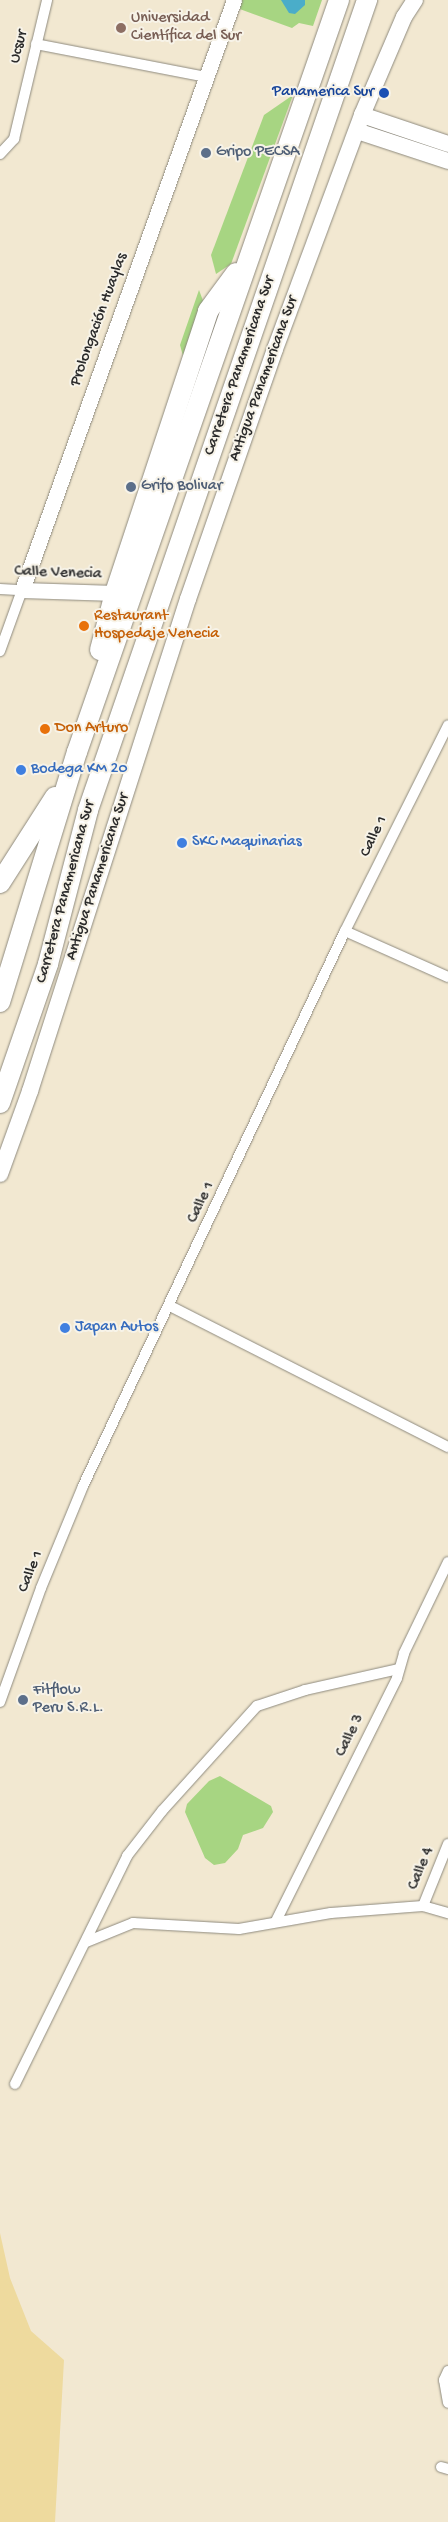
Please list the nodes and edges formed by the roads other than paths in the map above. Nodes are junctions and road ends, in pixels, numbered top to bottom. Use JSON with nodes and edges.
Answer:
{"nodes":[{"id":1,"x":48,"y":0,"type":"edge"},
{"id":2,"x":234,"y":0,"type":"edge"},
{"id":3,"x":339,"y":0,"type":"edge"},
{"id":4,"x":367,"y":0,"type":"edge"},
{"id":5,"x":373,"y":0,"type":"edge"},
{"id":6,"x":404,"y":0,"type":"edge"},
{"id":7,"x":415,"y":0,"type":"edge"},
{"id":8,"x":404,"y":17,"type":"junction"},
{"id":9,"x":359,"y":22,"type":"junction"},
{"id":10,"x":36,"y":44,"type":"junction"},
{"id":11,"x":206,"y":77,"type":"junction"},
{"id":12,"x":360,"y":123,"type":"junction"},
{"id":13,"x":448,"y":144,"type":"edge"},
{"id":14,"x":0,"y":154,"type":"edge"},
{"id":15,"x":448,"y":161,"type":"edge"},
{"id":16,"x":249,"y":255,"type":"junction"},
{"id":17,"x":0,"y":589,"type":"edge"},
{"id":18,"x":22,"y":590,"type":"junction"},
{"id":19,"x":115,"y":593,"type":"junction"},
{"id":20,"x":0,"y":651,"type":"edge"},
{"id":21,"x":448,"y":725,"type":"edge"},
{"id":22,"x":77,"y":752,"type":"junction"},
{"id":23,"x":70,"y":774,"type":"junction"},
{"id":24,"x":0,"y":883,"type":"edge"},
{"id":25,"x":345,"y":932,"type":"junction"},
{"id":26,"x":448,"y":977,"type":"edge"},
{"id":27,"x":0,"y":1002,"type":"edge"},
{"id":28,"x":0,"y":1104,"type":"edge"},
{"id":29,"x":0,"y":1174,"type":"edge"},
{"id":30,"x":170,"y":1306,"type":"junction"},
{"id":31,"x":448,"y":1447,"type":"edge"},
{"id":32,"x":448,"y":1562,"type":"edge"},
{"id":33,"x":399,"y":1669,"type":"junction"},
{"id":34,"x":0,"y":1702,"type":"edge"},
{"id":35,"x":448,"y":1844,"type":"edge"},
{"id":36,"x":423,"y":1906,"type":"junction"},
{"id":37,"x":448,"y":1913,"type":"edge"},
{"id":38,"x":276,"y":1921,"type":"junction"},
{"id":39,"x":86,"y":1942,"type":"junction"},
{"id":40,"x":15,"y":2084,"type":"dead end"},
{"id":41,"x":448,"y":2371,"type":"edge"},
{"id":42,"x":448,"y":2403,"type":"edge"}],
"edges":[{"from":1,"to":10,"type":"street","name":"Ucsur"},
{"from":2,"to":11,"type":"street","name":"Prolongación Huaylas"},
{"from":3,"to":16,"type":"highway","name":"Carretera Panamericana Sur"},
{"from":4,"to":9,"type":"highway","name":"Carretera Panamericana Sur"},
{"from":5,"to":9,"type":"highway"},
{"from":6,"to":8,"type":"main road","name":"Antigua Panamericana Sur"},
{"from":7,"to":8,"type":"main road","name":"Antigua Panamericana Sur"},
{"from":8,"to":12,"type":"main road","name":"Antigua Panamericana Sur"},
{"from":9,"to":28,"type":"highway","name":"Carretera Panamericana Sur"},
{"from":10,"to":11,"type":"street"},
{"from":10,"to":14,"type":"street","name":"Ucsur"},
{"from":11,"to":18,"type":"street","name":"Prolongación Huaylas"},
{"from":12,"to":13,"type":"main road"},
{"from":12,"to":15,"type":"main road"},
{"from":12,"to":29,"type":"main road","name":"Antigua Panamericana Sur"},
{"from":16,"to":19,"type":"highway"},
{"from":16,"to":22,"type":"highway","name":"Carretera Panamericana Sur"},
{"from":17,"to":18,"type":"street","name":"Calle Venecia"},
{"from":18,"to":19,"type":"street","name":"Calle Venecia"},
{"from":18,"to":20,"type":"street","name":"Prolongación Huaylas"},
{"from":19,"to":22,"type":"highway"},
{"from":21,"to":25,"type":"street","name":"Calle 1"},
{"from":22,"to":23,"type":"highway","name":"Carretera Panamericana Sur"},
{"from":23,"to":24,"type":"highway","name":"Carretera Panamericana Sur"},
{"from":23,"to":27,"type":"highway","name":"Carretera Panamericana Sur"},
{"from":25,"to":26,"type":"street"},
{"from":25,"to":30,"type":"street","name":"Calle 1"},
{"from":30,"to":31,"type":"street"},
{"from":30,"to":34,"type":"street","name":"Calle 1"},
{"from":32,"to":33,"type":"street","name":"Calle 3"},
{"from":33,"to":38,"type":"street","name":"Calle 3"},
{"from":33,"to":39,"type":"street"},
{"from":35,"to":36,"type":"street","name":"Calle 4"},
{"from":36,"to":37,"type":"street"},
{"from":36,"to":38,"type":"street"},
{"from":38,"to":39,"type":"street"},
{"from":39,"to":40,"type":"street"},
{"from":41,"to":42,"type":"street"}]}
